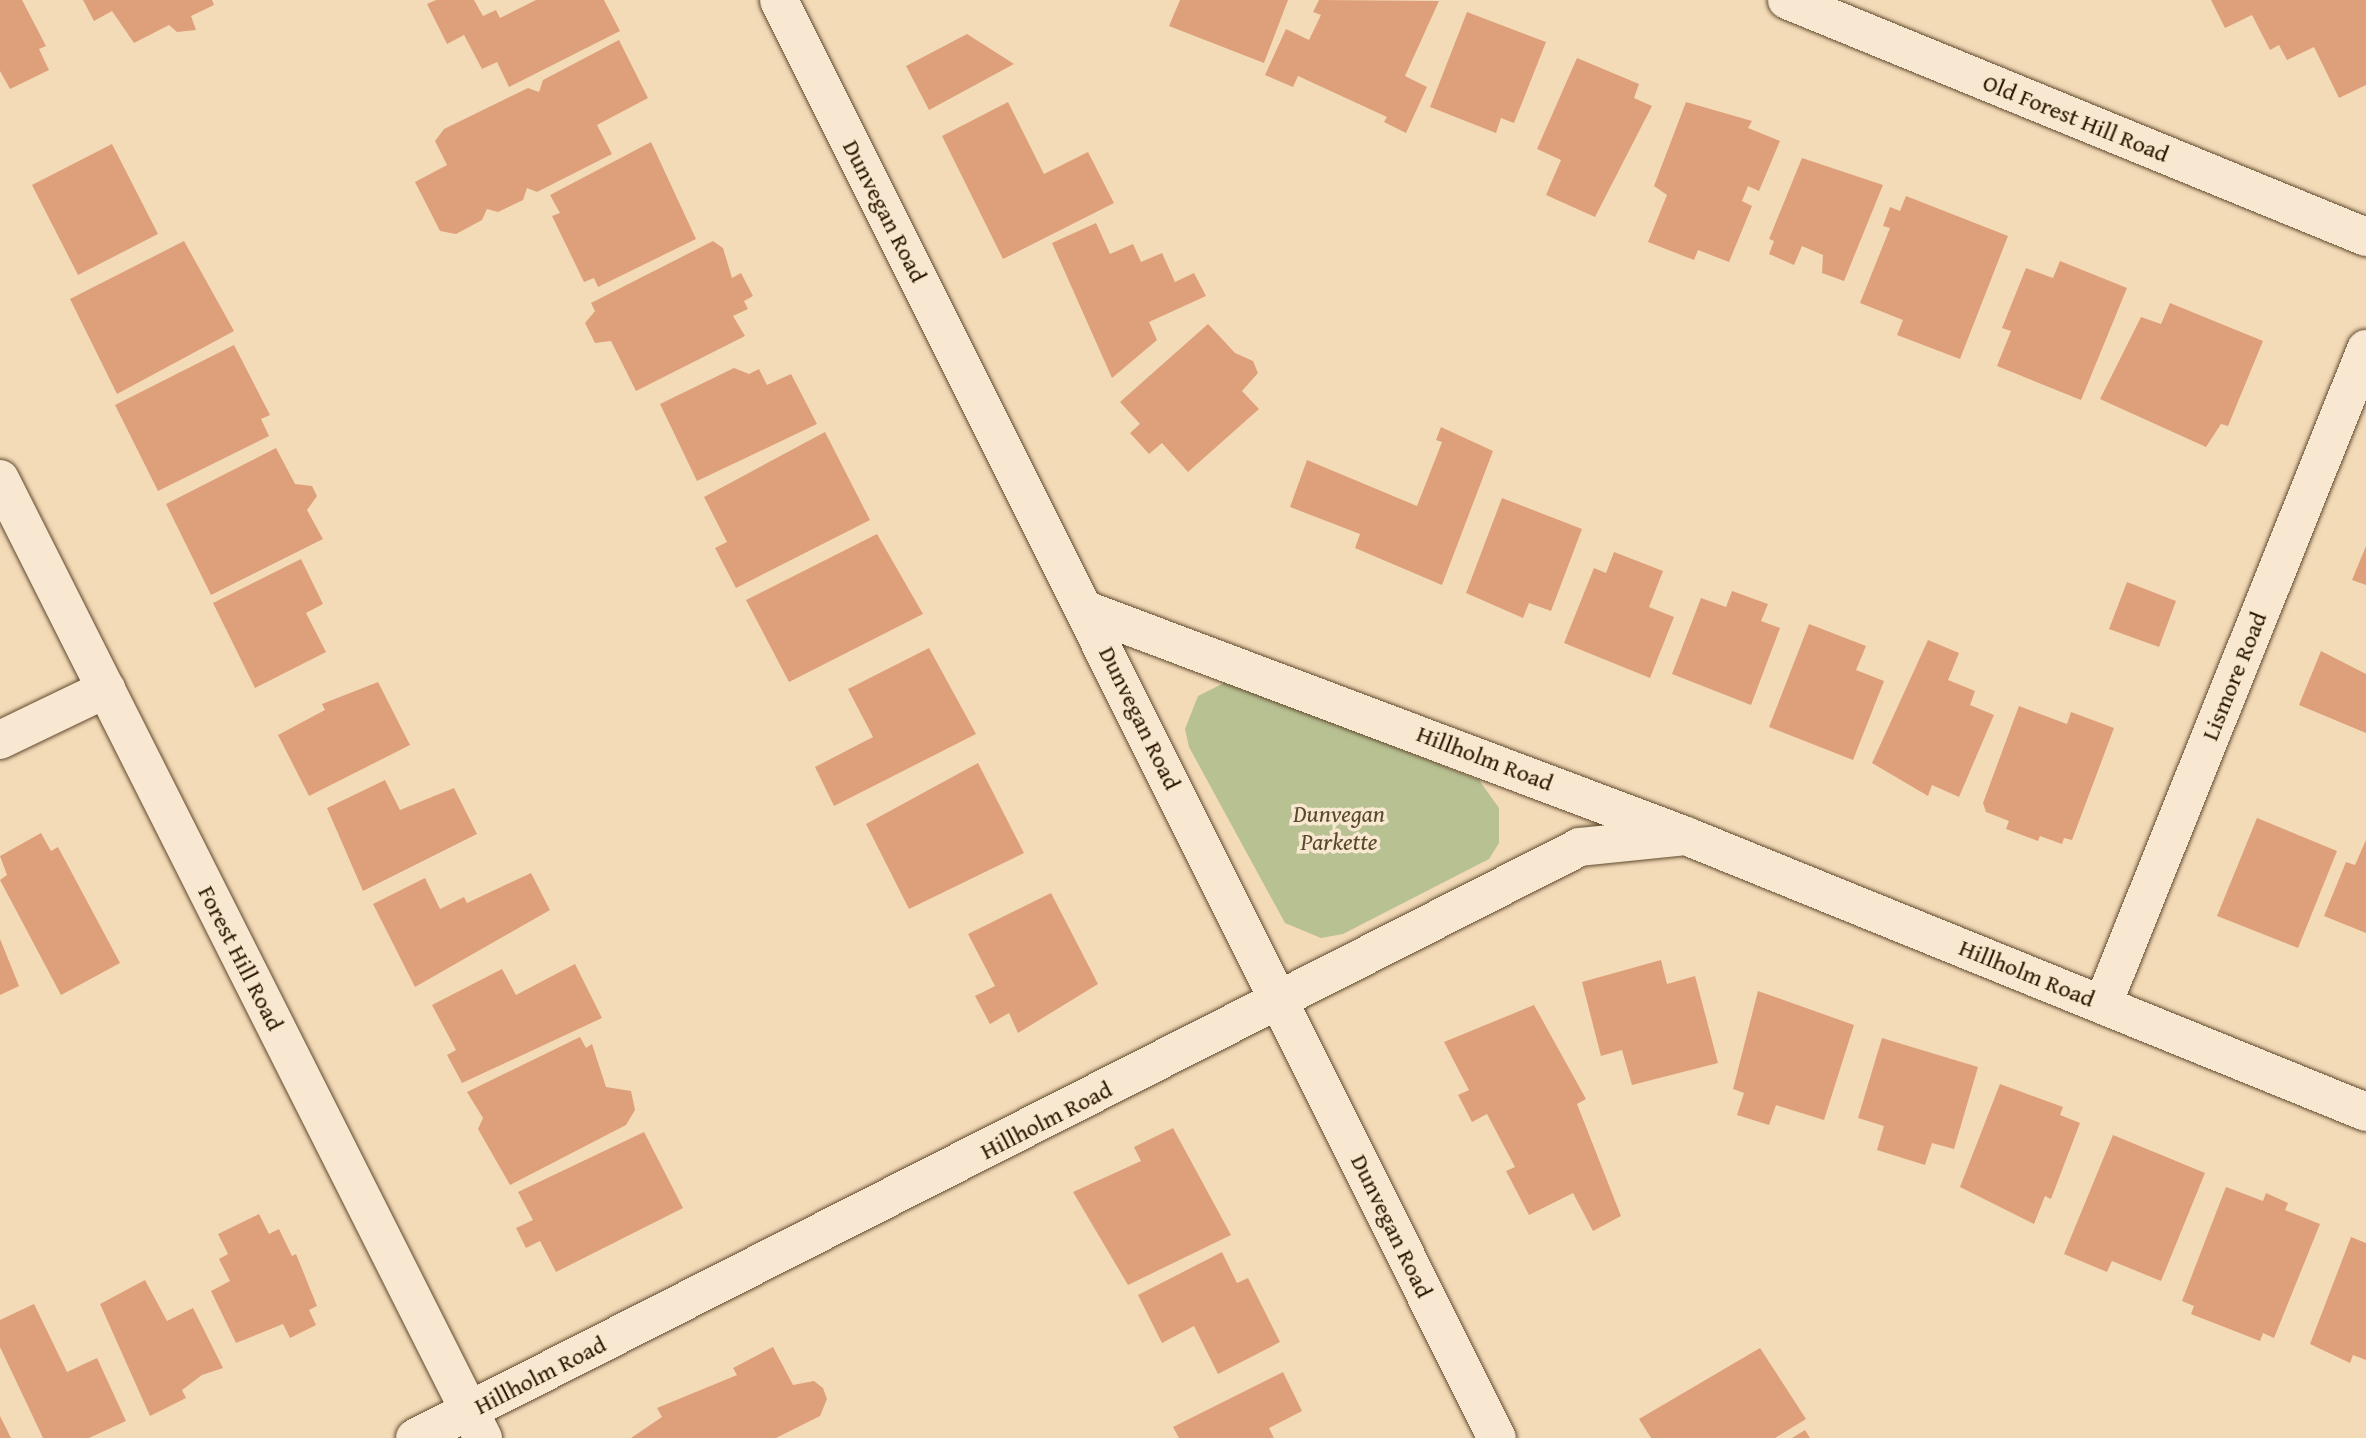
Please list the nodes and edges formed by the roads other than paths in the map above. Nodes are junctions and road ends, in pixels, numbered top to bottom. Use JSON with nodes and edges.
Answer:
{"nodes":[{"id":1,"x":779,"y":0,"type":"edge"},
{"id":2,"x":1787,"y":0,"type":"edge"},
{"id":3,"x":2366,"y":237,"type":"edge"},
{"id":4,"x":2366,"y":349,"type":"edge"},
{"id":5,"x":0,"y":479,"type":"edge"},
{"id":6,"x":1086,"y":610,"type":"junction"},
{"id":7,"x":106,"y":689,"type":"junction"},
{"id":8,"x":0,"y":740,"type":"edge"},
{"id":9,"x":1686,"y":836,"type":"junction"},
{"id":10,"x":1280,"y":1002,"type":"junction"},
{"id":11,"x":2103,"y":1004,"type":"junction"},
{"id":12,"x":2366,"y":1112,"type":"edge"},
{"id":13,"x":476,"y":1424,"type":"edge"},
{"id":14,"x":415,"y":1438,"type":"edge"},
{"id":15,"x":1497,"y":1438,"type":"edge"}],
"edges":[{"from":1,"to":6,"type":"street","name":"Dunvegan Road"},
{"from":2,"to":3,"type":"street","name":"Old Forest Hill Road"},
{"from":4,"to":11,"type":"street","name":"Lismore Road"},
{"from":5,"to":7,"type":"street","name":"Forest Hill Road"},
{"from":6,"to":9,"type":"street","name":"Hillholm Road"},
{"from":6,"to":10,"type":"street","name":"Dunvegan Road"},
{"from":7,"to":8,"type":"street"},
{"from":7,"to":13,"type":"street","name":"Forest Hill Road"},
{"from":9,"to":10,"type":"street","name":"Hillholm Road"},
{"from":9,"to":11,"type":"street","name":"Hillholm Road"},
{"from":10,"to":13,"type":"street","name":"Hillholm Road"},
{"from":10,"to":15,"type":"street","name":"Dunvegan Road"},
{"from":11,"to":12,"type":"street","name":"Hillholm Road"},
{"from":13,"to":14,"type":"street","name":"Hillholm Road"}]}
